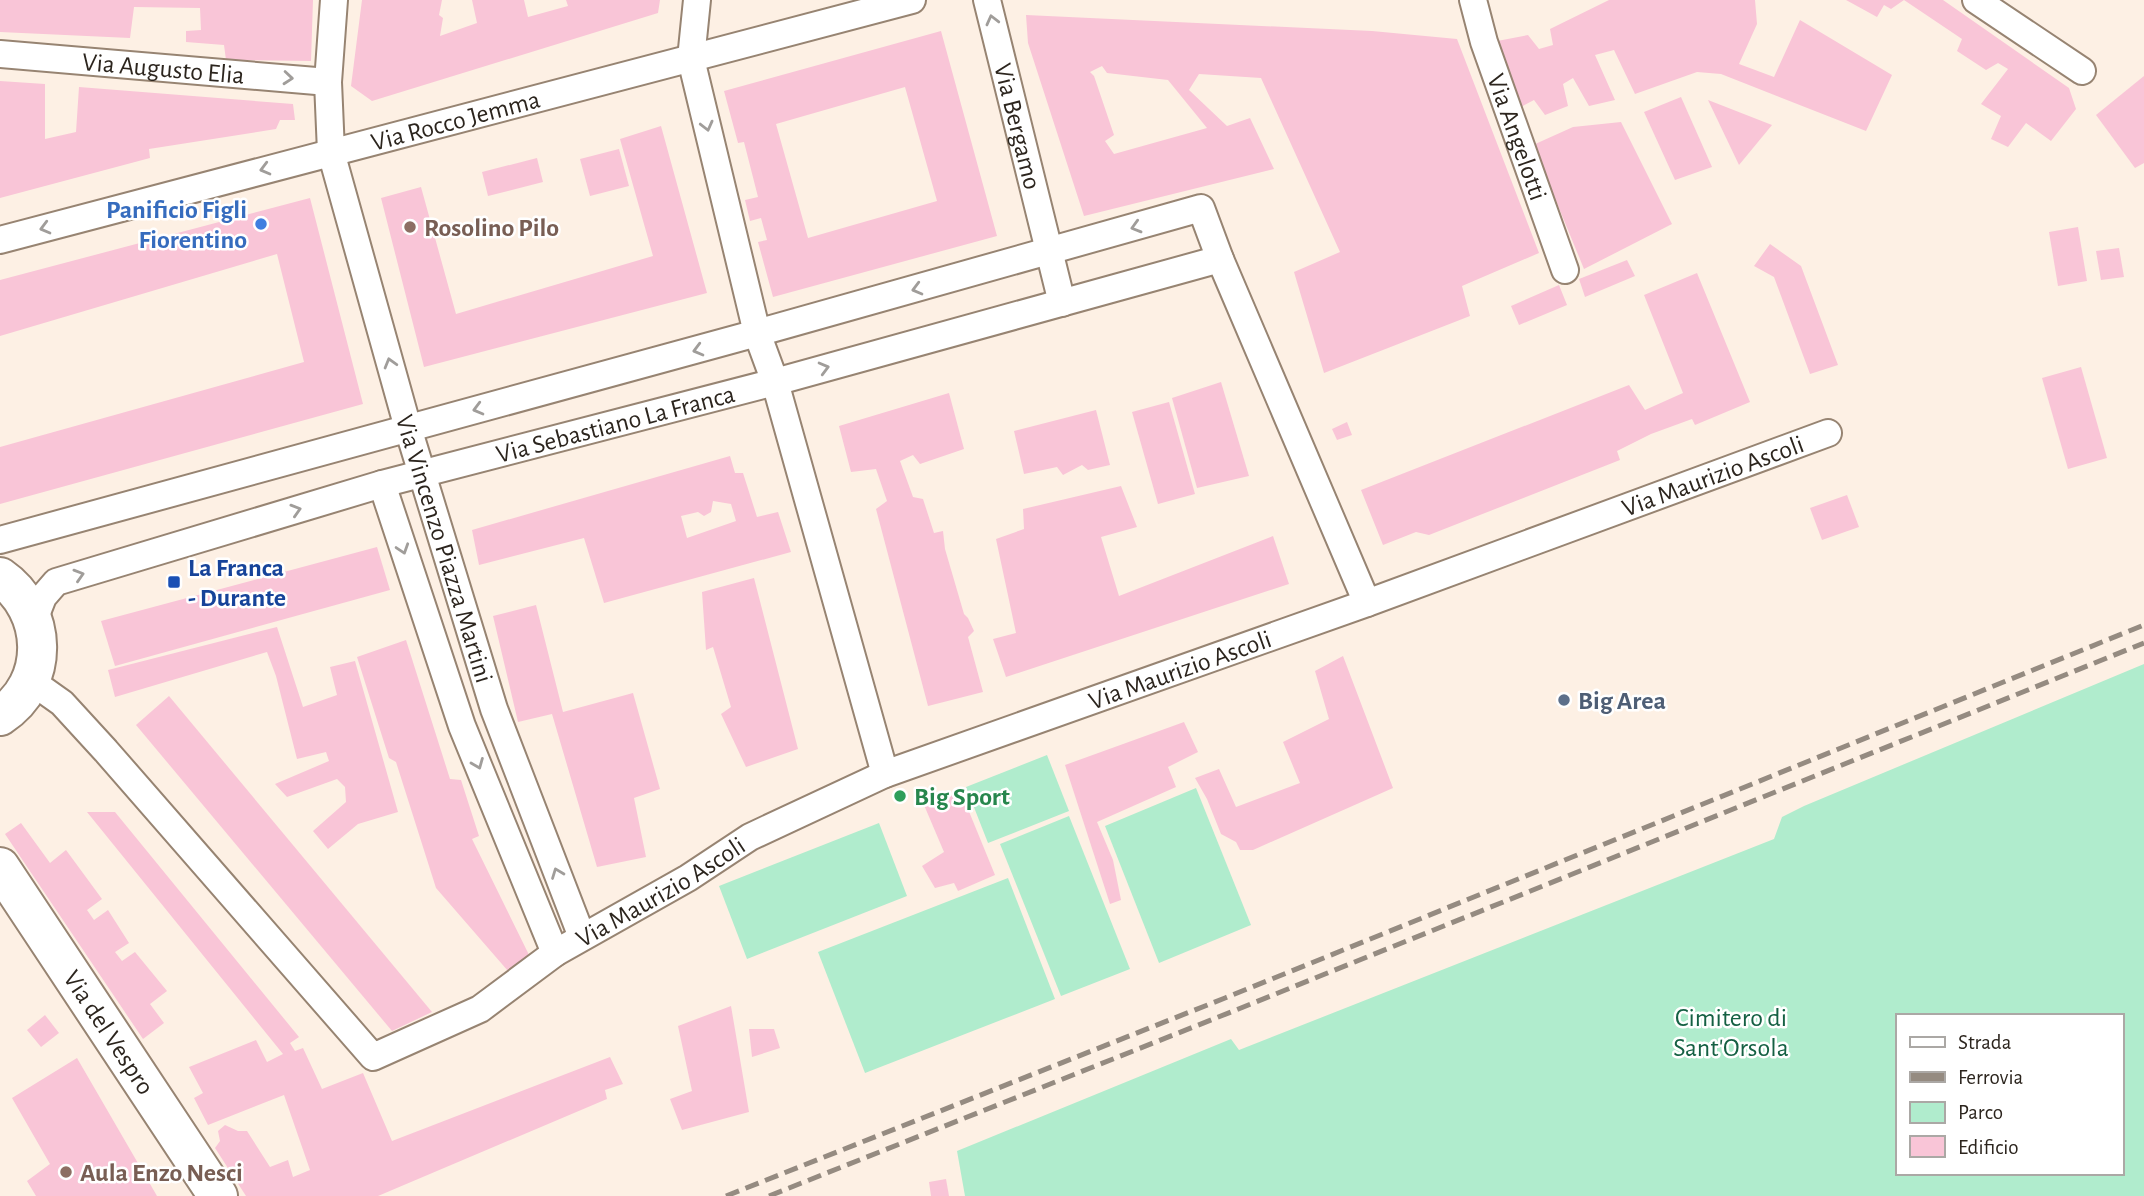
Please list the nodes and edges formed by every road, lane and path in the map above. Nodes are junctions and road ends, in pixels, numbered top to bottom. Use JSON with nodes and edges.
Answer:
{"nodes":[{"id":1,"x":334,"y":0,"type":"edge"},
{"id":2,"x":697,"y":0,"type":"edge"},
{"id":3,"x":912,"y":0,"type":"edge"},
{"id":4,"x":987,"y":0,"type":"edge"},
{"id":5,"x":1473,"y":0,"type":"edge"},
{"id":6,"x":1976,"y":0,"type":"edge"},
{"id":7,"x":0,"y":54,"type":"edge"},
{"id":8,"x":691,"y":59,"type":"junction"},
{"id":9,"x":2082,"y":71,"type":"dead end"},
{"id":10,"x":328,"y":82,"type":"junction"},
{"id":11,"x":331,"y":152,"type":"junction"},
{"id":12,"x":0,"y":240,"type":"edge"},
{"id":13,"x":1049,"y":253,"type":"junction"},
{"id":14,"x":1220,"y":259,"type":"junction"},
{"id":15,"x":1564,"y":270,"type":"dead end"},
{"id":16,"x":1062,"y":303,"type":"junction"},
{"id":17,"x":758,"y":333,"type":"junction"},
{"id":18,"x":775,"y":382,"type":"junction"},
{"id":19,"x":408,"y":428,"type":"junction"},
{"id":20,"x":1828,"y":433,"type":"dead end"},
{"id":21,"x":424,"y":474,"type":"junction"},
{"id":22,"x":382,"y":484,"type":"junction"},
{"id":23,"x":0,"y":540,"type":"edge"},
{"id":24,"x":0,"y":577,"type":"edge"},
{"id":25,"x":1367,"y":603,"type":"junction"},
{"id":26,"x":34,"y":620,"type":"junction"},
{"id":27,"x":31,"y":681,"type":"junction"},
{"id":28,"x":1,"y":715,"type":"edge"},
{"id":29,"x":886,"y":774,"type":"junction"},
{"id":30,"x":0,"y":867,"type":"edge"},
{"id":31,"x":582,"y":937,"type":"junction"},
{"id":32,"x":555,"y":953,"type":"junction"},
{"id":33,"x":218,"y":1196,"type":"edge"}],
"edges":[{"from":1,"to":10,"type":"street","name":"Via Vincenzo Piazza Martini"},
{"from":2,"to":8,"type":"street"},
{"from":3,"to":8,"type":"street","name":"Via Rocco Jemma"},
{"from":13,"to":4,"type":"street","name":"Via Bergamo","one_way":true},
{"from":5,"to":15,"type":"street","name":"Via Angelotti"},
{"from":6,"to":9,"type":"street"},
{"from":7,"to":10,"type":"street","name":"Via Augusto Elia","one_way":true},
{"from":8,"to":11,"type":"street","name":"Via Rocco Jemma"},
{"from":8,"to":17,"type":"street","one_way":true},
{"from":10,"to":11,"type":"street","name":"Via Vincenzo Piazza Martini"},
{"from":11,"to":12,"type":"street","name":"Via Rocco Jemma","one_way":true},
{"from":19,"to":11,"type":"street","name":"Via Vincenzo Piazza Martini","one_way":true},
{"from":14,"to":13,"type":"street","name":"Via Sebastiano La Franca","one_way":true},
{"from":13,"to":16,"type":"street","name":"Via Bergamo"},
{"from":13,"to":17,"type":"street","name":"Via Sebastiano La Franca","one_way":true},
{"from":14,"to":16,"type":"street","name":"Via Sebastiano La Franca"},
{"from":14,"to":25,"type":"street"},
{"from":18,"to":16,"type":"street","name":"Via Sebastiano La Franca","one_way":true},
{"from":17,"to":18,"type":"street"},
{"from":17,"to":19,"type":"street","name":"Via Sebastiano La Franca","one_way":true},
{"from":18,"to":21,"type":"street","name":"Via Sebastiano La Franca"},
{"from":18,"to":29,"type":"street"},
{"from":19,"to":21,"type":"street","name":"Via Vincenzo Piazza Martini"},
{"from":19,"to":23,"type":"street","name":"Via Sebastiano La Franca"},
{"from":20,"to":25,"type":"street","name":"Via Maurizio Ascoli"},
{"from":21,"to":22,"type":"street","name":"Via Sebastiano La Franca"},
{"from":31,"to":21,"type":"street","name":"Via Vincenzo Piazza Martini","one_way":true},
{"from":26,"to":22,"type":"street","name":"Via Sebastiano La Franca","one_way":true},
{"from":22,"to":32,"type":"street","name":"Via Vincenzo Piazza Martini","one_way":true},
{"from":24,"to":26,"type":"street"},
{"from":25,"to":29,"type":"street","name":"Via Maurizio Ascoli"},
{"from":26,"to":27,"type":"street"},
{"from":27,"to":28,"type":"street"},
{"from":27,"to":32,"type":"street","name":"Via Maurizio Ascoli"},
{"from":29,"to":31,"type":"street","name":"Via Maurizio Ascoli"},
{"from":30,"to":33,"type":"street","name":"Via del Vespro"},
{"from":31,"to":32,"type":"street","name":"Via Maurizio Ascoli"}]}
